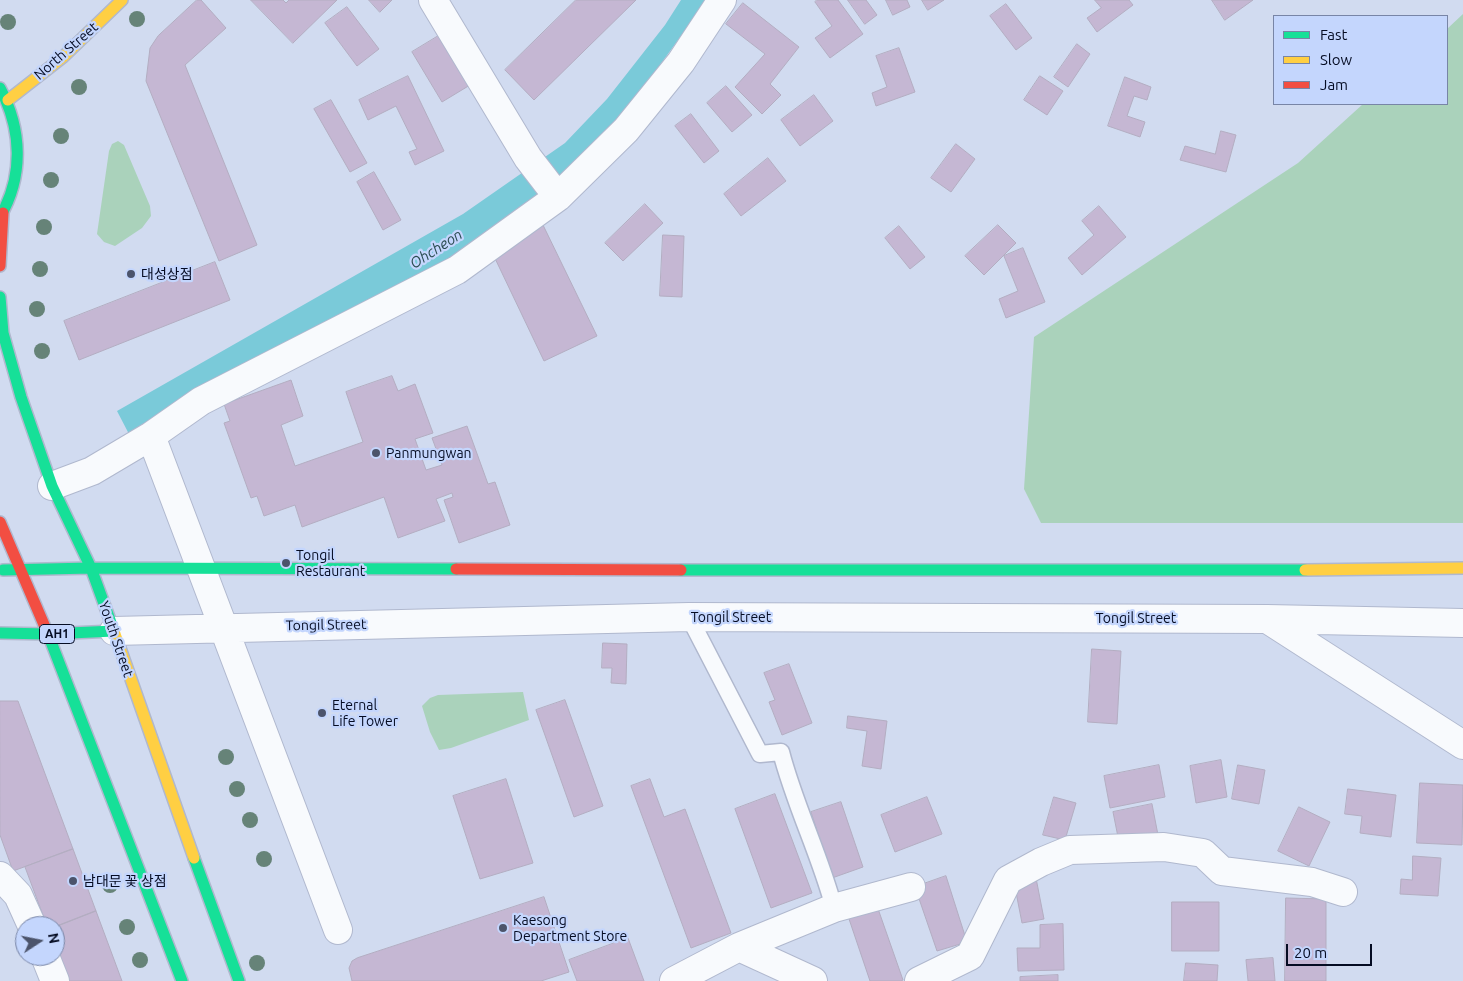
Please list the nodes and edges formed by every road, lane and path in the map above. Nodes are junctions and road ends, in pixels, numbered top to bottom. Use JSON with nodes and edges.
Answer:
{"nodes":[{"id":1,"x":122,"y":0,"type":"edge"},
{"id":2,"x":433,"y":0,"type":"edge"},
{"id":3,"x":722,"y":0,"type":"edge"},
{"id":4,"x":0,"y":88,"type":"edge"},
{"id":5,"x":8,"y":100,"type":"junction"},
{"id":6,"x":555,"y":193,"type":"junction"},
{"id":7,"x":1,"y":215,"type":"edge"},
{"id":8,"x":0,"y":266,"type":"edge"},
{"id":9,"x":0,"y":297,"type":"edge"},
{"id":10,"x":151,"y":436,"type":"junction"},
{"id":11,"x":52,"y":486,"type":"junction"},
{"id":12,"x":0,"y":522,"type":"edge"},
{"id":13,"x":91,"y":568,"type":"junction"},
{"id":14,"x":201,"y":568,"type":"junction"},
{"id":15,"x":1463,"y":568,"type":"edge"},
{"id":16,"x":0,"y":570,"type":"edge"},
{"id":17,"x":20,"y":570,"type":"junction"},
{"id":18,"x":689,"y":616,"type":"junction"},
{"id":19,"x":1266,"y":619,"type":"junction"},
{"id":20,"x":1463,"y":623,"type":"edge"},
{"id":21,"x":224,"y":627,"type":"junction"},
{"id":22,"x":114,"y":631,"type":"junction"},
{"id":23,"x":0,"y":633,"type":"edge"},
{"id":24,"x":48,"y":634,"type":"junction"},
{"id":25,"x":1463,"y":745,"type":"edge"},
{"id":26,"x":0,"y":876,"type":"edge"},
{"id":27,"x":911,"y":887,"type":"dead end"},
{"id":28,"x":1343,"y":892,"type":"dead end"},
{"id":29,"x":834,"y":908,"type":"junction"},
{"id":30,"x":27,"y":916,"type":"edge"},
{"id":31,"x":338,"y":930,"type":"dead end"},
{"id":32,"x":739,"y":948,"type":"junction"},
{"id":33,"x":48,"y":966,"type":"edge"},
{"id":34,"x":55,"y":981,"type":"edge"},
{"id":35,"x":182,"y":981,"type":"edge"},
{"id":36,"x":239,"y":981,"type":"edge"},
{"id":37,"x":674,"y":981,"type":"edge"},
{"id":38,"x":813,"y":981,"type":"edge"},
{"id":39,"x":919,"y":981,"type":"edge"}],
"edges":[{"from":1,"to":5,"type":"main road","name":"North Street"},
{"from":2,"to":6,"type":"street"},
{"from":3,"to":6,"type":"street"},
{"from":4,"to":5,"type":"main road"},
{"from":5,"to":7,"type":"main road"},
{"from":6,"to":10,"type":"street"},
{"from":7,"to":8,"type":"main road"},
{"from":9,"to":11,"type":"main road","name":"Youth Street"},
{"from":10,"to":11,"type":"street"},
{"from":10,"to":14,"type":"street"},
{"from":11,"to":13,"type":"main road","name":"Youth Street"},
{"from":12,"to":17,"type":"main road"},
{"from":13,"to":14,"type":"main road"},
{"from":13,"to":17,"type":"main road"},
{"from":13,"to":22,"type":"main road","name":"Youth Street"},
{"from":14,"to":15,"type":"main road"},
{"from":14,"to":21,"type":"street"},
{"from":16,"to":17,"type":"main road"},
{"from":17,"to":24,"type":"main road"},
{"from":18,"to":19,"type":"street","name":"Tongil Street"},
{"from":18,"to":21,"type":"street","name":"Tongil Street"},
{"from":18,"to":29,"type":"lane"},
{"from":19,"to":20,"type":"street","name":"Tongil Street"},
{"from":19,"to":25,"type":"street"},
{"from":21,"to":22,"type":"street","name":"Tongil Street"},
{"from":21,"to":31,"type":"street"},
{"from":22,"to":24,"type":"main road","name":"Tongil Street","number":"AH1"},
{"from":22,"to":36,"type":"main road","name":"Youth Street"},
{"from":23,"to":24,"type":"main road","name":"Tongil Street","number":"AH1"},
{"from":24,"to":35,"type":"main road"},
{"from":26,"to":30,"type":"street"},
{"from":27,"to":29,"type":"street"},
{"from":28,"to":39,"type":"street"},
{"from":29,"to":32,"type":"street"},
{"from":32,"to":37,"type":"street"},
{"from":32,"to":38,"type":"street"},
{"from":33,"to":34,"type":"street"}]}
